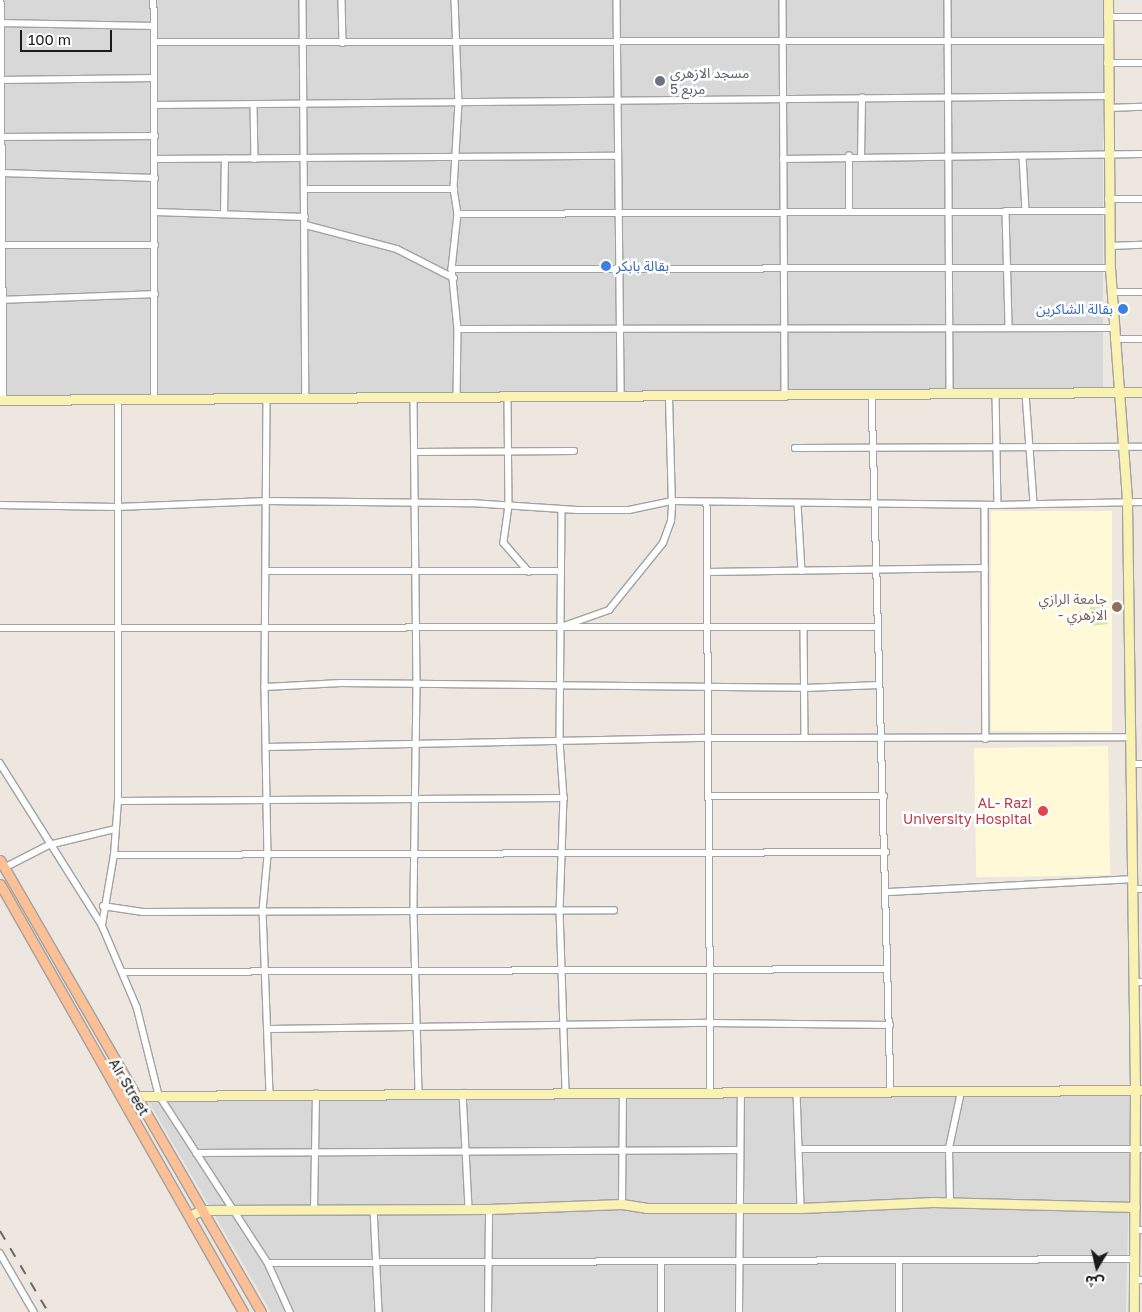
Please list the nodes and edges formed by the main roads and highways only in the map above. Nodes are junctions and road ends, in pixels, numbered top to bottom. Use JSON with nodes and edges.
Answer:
{"nodes":[{"id":1,"x":2,"y":864,"type":"edge"},
{"id":2,"x":0,"y":884,"type":"edge"},
{"id":3,"x":244,"y":1312,"type":"edge"},
{"id":4,"x":260,"y":1312,"type":"edge"}],
"edges":[{"from":1,"to":4,"type":"main road","name":"Air Street"},
{"from":2,"to":3,"type":"main road","name":"Air Street"}]}
